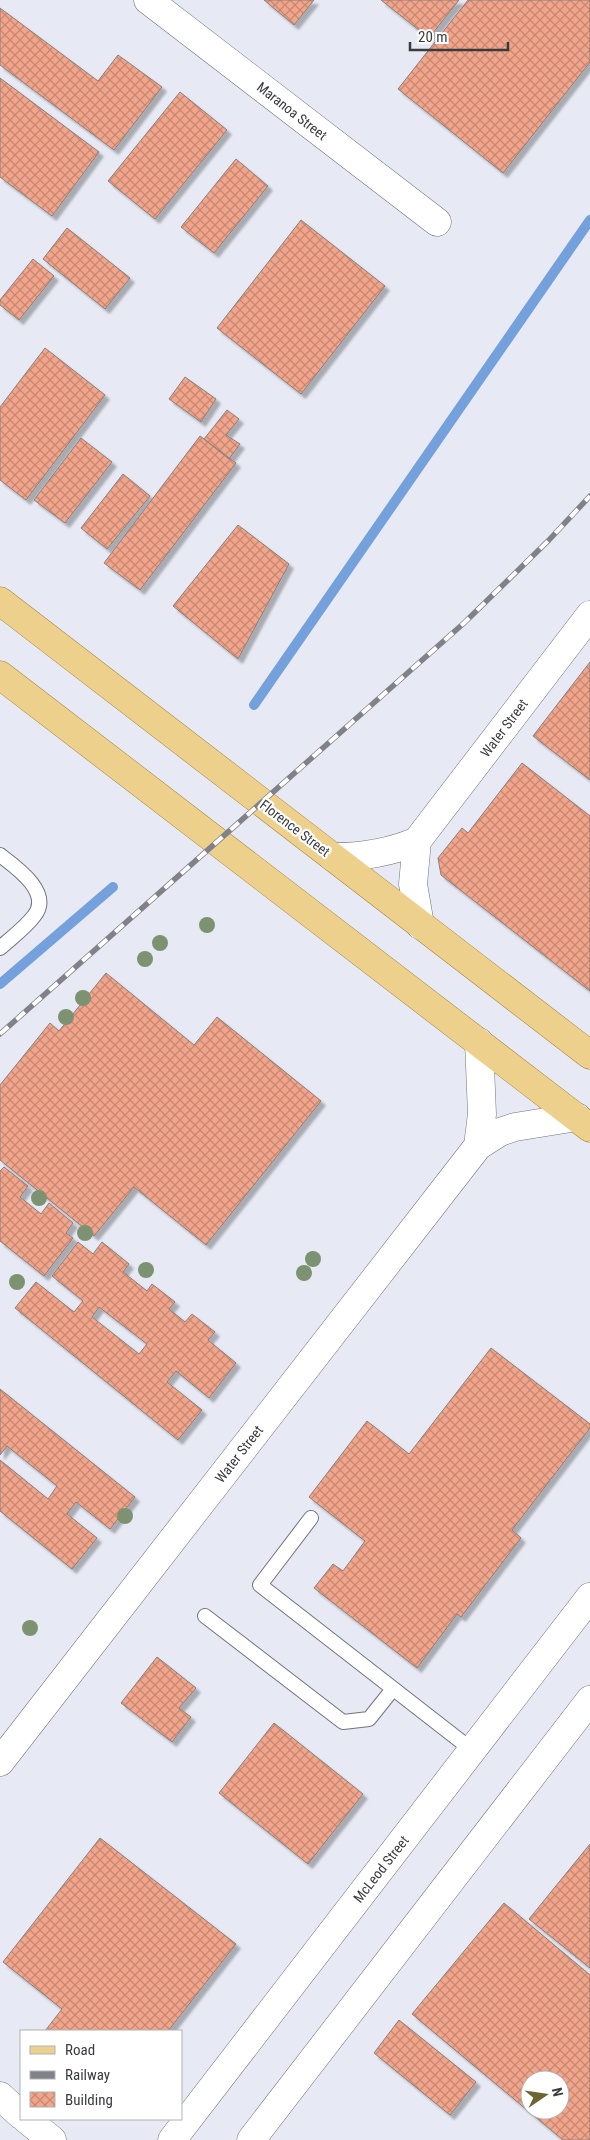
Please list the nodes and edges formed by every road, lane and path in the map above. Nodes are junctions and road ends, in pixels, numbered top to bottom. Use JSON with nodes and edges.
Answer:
{"nodes":[{"id":1,"x":148,"y":0,"type":"edge"},
{"id":2,"x":437,"y":222,"type":"dead end"},
{"id":3,"x":0,"y":600,"type":"edge"},
{"id":4,"x":590,"y":616,"type":"edge"},
{"id":5,"x":0,"y":675,"type":"edge"},
{"id":6,"x":417,"y":841,"type":"junction"},
{"id":7,"x":0,"y":855,"type":"edge"},
{"id":8,"x":333,"y":857,"type":"junction"},
{"id":9,"x":420,"y":924,"type":"junction"},
{"id":10,"x":0,"y":948,"type":"edge"},
{"id":11,"x":478,"y":1042,"type":"junction"},
{"id":12,"x":590,"y":1055,"type":"edge"},
{"id":13,"x":583,"y":1123,"type":"edge"},
{"id":14,"x":478,"y":1146,"type":"junction"},
{"id":15,"x":311,"y":1518,"type":"dead end"},
{"id":16,"x":590,"y":1597,"type":"edge"},
{"id":17,"x":206,"y":1616,"type":"dead end"},
{"id":18,"x":393,"y":1689,"type":"junction"},
{"id":19,"x":590,"y":1700,"type":"edge"},
{"id":20,"x":472,"y":1750,"type":"junction"},
{"id":21,"x":0,"y":1762,"type":"edge"},
{"id":22,"x":0,"y":2096,"type":"edge"},
{"id":23,"x":20,"y":2114,"type":"edge"},
{"id":24,"x":27,"y":2120,"type":"edge"},
{"id":25,"x":52,"y":2140,"type":"edge"},
{"id":26,"x":172,"y":2140,"type":"edge"},
{"id":27,"x":251,"y":2140,"type":"edge"}],
"edges":[{"from":1,"to":2,"type":"street","name":"Maranoa Street"},
{"from":3,"to":8,"type":"main road","name":"Florence Street"},
{"from":4,"to":6,"type":"street","name":"Water Street"},
{"from":5,"to":11,"type":"main road"},
{"from":6,"to":8,"type":"street"},
{"from":6,"to":9,"type":"street"},
{"from":7,"to":10,"type":"lane"},
{"from":8,"to":9,"type":"main road","name":"Florence Street"},
{"from":9,"to":12,"type":"main road","name":"Florence Street"},
{"from":11,"to":13,"type":"main road"},
{"from":11,"to":14,"type":"street"},
{"from":13,"to":14,"type":"street","name":"Water Street"},
{"from":14,"to":21,"type":"street","name":"Water Street"},
{"from":15,"to":18,"type":"lane"},
{"from":16,"to":20,"type":"street","name":"McLeod Street"},
{"from":17,"to":18,"type":"lane"},
{"from":18,"to":20,"type":"lane"},
{"from":19,"to":27,"type":"street"},
{"from":20,"to":26,"type":"street","name":"McLeod Street"},
{"from":22,"to":23,"type":"street"},
{"from":24,"to":25,"type":"street"}]}
